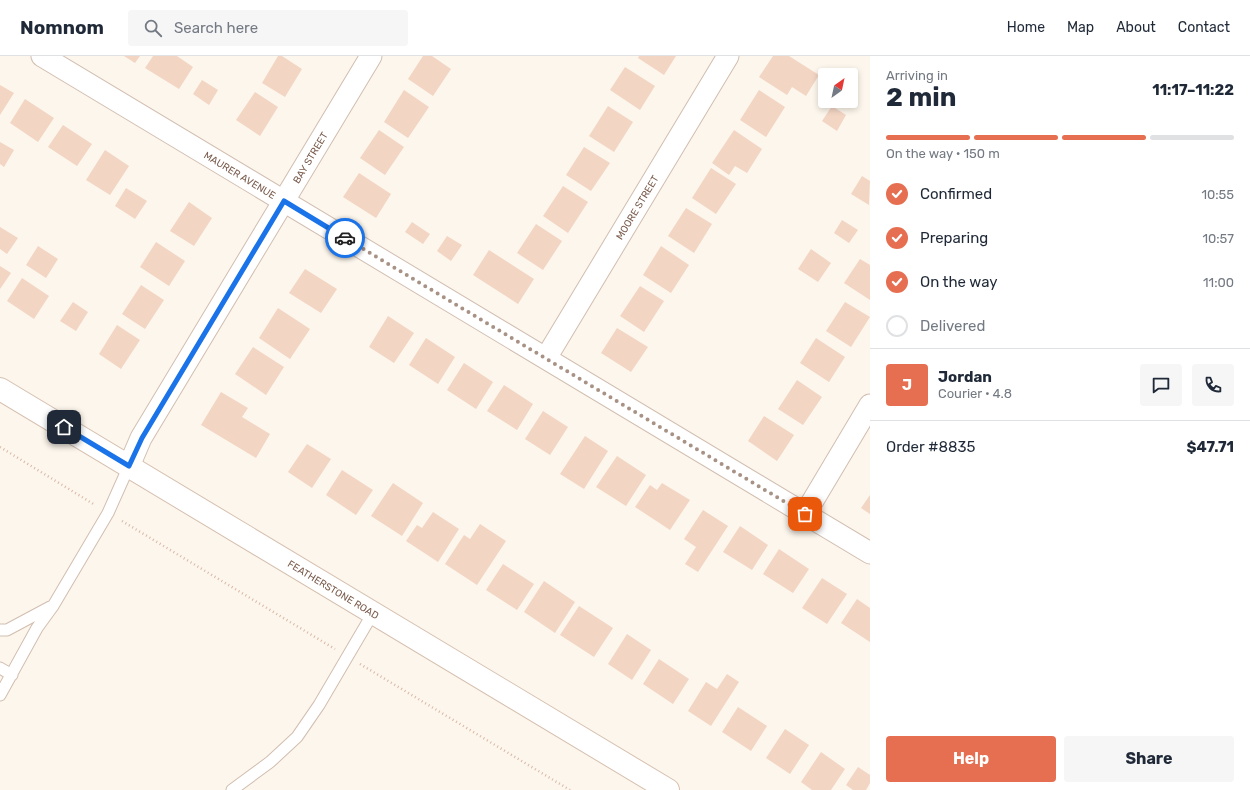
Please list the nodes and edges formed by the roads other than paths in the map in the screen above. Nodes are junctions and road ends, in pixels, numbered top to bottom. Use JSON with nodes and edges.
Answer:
{"nodes":[{"id":1,"x":42,"y":56,"type":"edge"},
{"id":2,"x":371,"y":56,"type":"edge"},
{"id":3,"x":728,"y":56,"type":"edge"},
{"id":4,"x":284,"y":201,"type":"junction"},
{"id":5,"x":546,"y":358,"type":"junction"},
{"id":6,"x":0,"y":389,"type":"edge"},
{"id":7,"x":870,"y":405,"type":"edge"},
{"id":8,"x":129,"y":466,"type":"junction"},
{"id":9,"x":805,"y":514,"type":"junction"},
{"id":10,"x":870,"y":553,"type":"edge"},
{"id":11,"x":53,"y":606,"type":"junction"},
{"id":12,"x":373,"y":613,"type":"junction"},
{"id":13,"x":0,"y":630,"type":"edge"},
{"id":14,"x":0,"y":668,"type":"edge"},
{"id":15,"x":12,"y":675,"type":"junction"},
{"id":16,"x":0,"y":695,"type":"edge"},
{"id":17,"x":232,"y":790,"type":"edge"},
{"id":18,"x":668,"y":790,"type":"edge"}],
"edges":[{"from":1,"to":4,"type":"street","name":"MAURER AVENUE"},
{"from":2,"to":4,"type":"street","name":"BAY STREET"},
{"from":3,"to":5,"type":"street","name":"MOORE STREET"},
{"from":4,"to":5,"type":"street","name":"MAURER AVENUE"},
{"from":4,"to":8,"type":"street","name":"BAY STREET"},
{"from":5,"to":9,"type":"street","name":"MAURER AVENUE"},
{"from":6,"to":8,"type":"street","name":"FEATHERSTONE ROAD"},
{"from":7,"to":9,"type":"street"},
{"from":8,"to":11,"type":"lane"},
{"from":8,"to":12,"type":"street","name":"FEATHERSTONE ROAD"},
{"from":9,"to":10,"type":"street","name":"MAURER AVENUE"},
{"from":11,"to":13,"type":"lane"},
{"from":11,"to":15,"type":"lane"},
{"from":12,"to":17,"type":"lane"},
{"from":12,"to":18,"type":"street","name":"FEATHERSTONE ROAD"},
{"from":14,"to":15,"type":"lane"},
{"from":15,"to":16,"type":"lane"}]}
